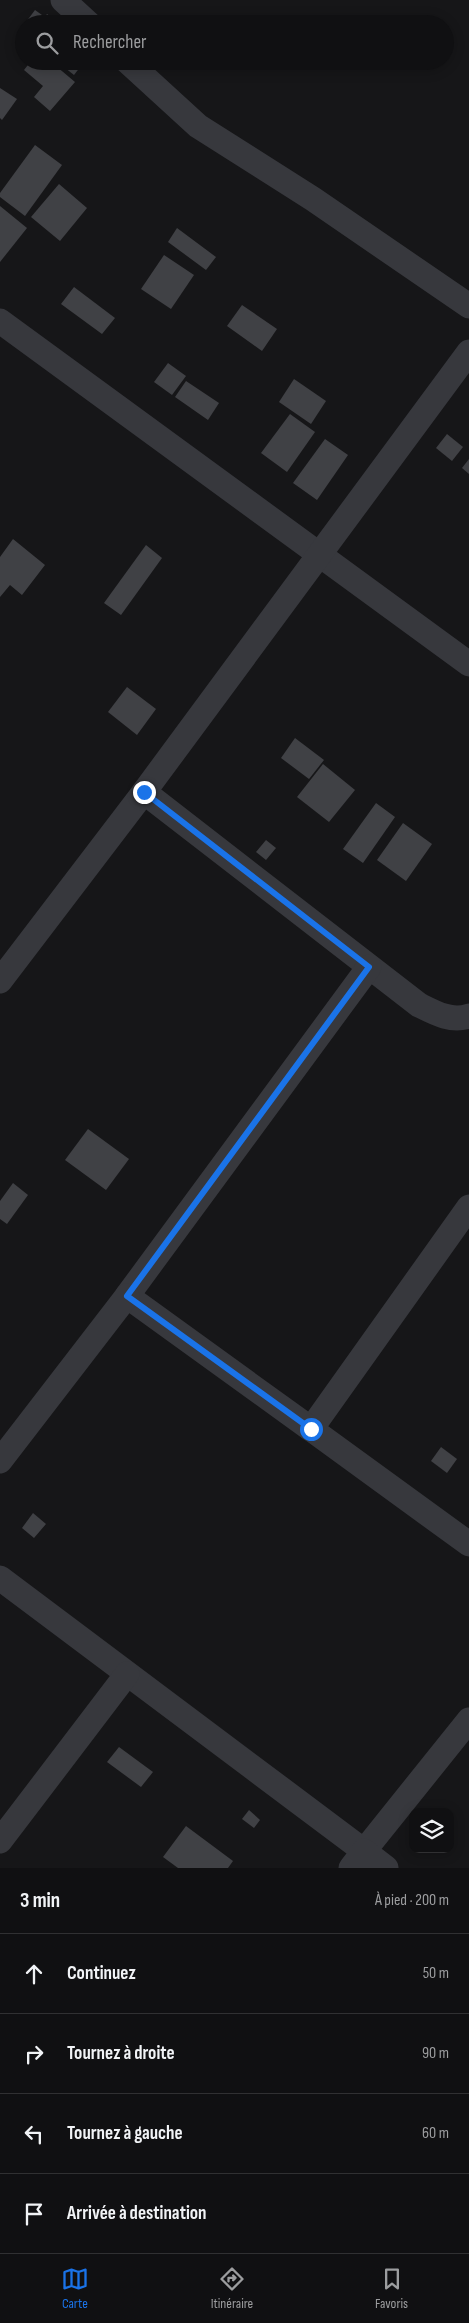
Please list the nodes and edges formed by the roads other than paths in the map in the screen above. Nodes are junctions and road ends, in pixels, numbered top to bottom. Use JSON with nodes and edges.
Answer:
{"nodes":[{"id":1,"x":63,"y":0,"type":"edge"},
{"id":2,"x":80,"y":15,"type":"edge"},
{"id":3,"x":137,"y":70,"type":"edge"},
{"id":4,"x":469,"y":306,"type":"edge"},
{"id":5,"x":0,"y":321,"type":"edge"},
{"id":6,"x":469,"y":352,"type":"edge"},
{"id":7,"x":320,"y":555,"type":"junction"},
{"id":8,"x":469,"y":664,"type":"edge"},
{"id":9,"x":144,"y":792,"type":"junction"},
{"id":10,"x":369,"y":967,"type":"junction"},
{"id":11,"x":0,"y":981,"type":"edge"},
{"id":12,"x":469,"y":1016,"type":"edge"},
{"id":13,"x":469,"y":1207,"type":"edge"},
{"id":14,"x":127,"y":1296,"type":"junction"},
{"id":15,"x":311,"y":1429,"type":"junction"},
{"id":16,"x":0,"y":1461,"type":"edge"},
{"id":17,"x":469,"y":1544,"type":"edge"},
{"id":18,"x":0,"y":1578,"type":"edge"},
{"id":19,"x":127,"y":1674,"type":"junction"},
{"id":20,"x":469,"y":1720,"type":"edge"},
{"id":21,"x":0,"y":1841,"type":"edge"},
{"id":22,"x":358,"y":1859,"type":"edge"},
{"id":23,"x":386,"y":1868,"type":"edge"}],
"edges":[{"from":1,"to":2,"type":"street"},
{"from":3,"to":4,"type":"street"},
{"from":5,"to":7,"type":"street"},
{"from":6,"to":7,"type":"street"},
{"from":7,"to":8,"type":"street"},
{"from":7,"to":9,"type":"street"},
{"from":9,"to":10,"type":"street"},
{"from":9,"to":11,"type":"street"},
{"from":10,"to":12,"type":"street"},
{"from":10,"to":14,"type":"street"},
{"from":13,"to":15,"type":"street"},
{"from":14,"to":15,"type":"street"},
{"from":14,"to":16,"type":"street"},
{"from":15,"to":17,"type":"street"},
{"from":18,"to":19,"type":"street"},
{"from":19,"to":21,"type":"street"},
{"from":19,"to":22,"type":"street"},
{"from":20,"to":22,"type":"street"},
{"from":22,"to":23,"type":"street"}]}
